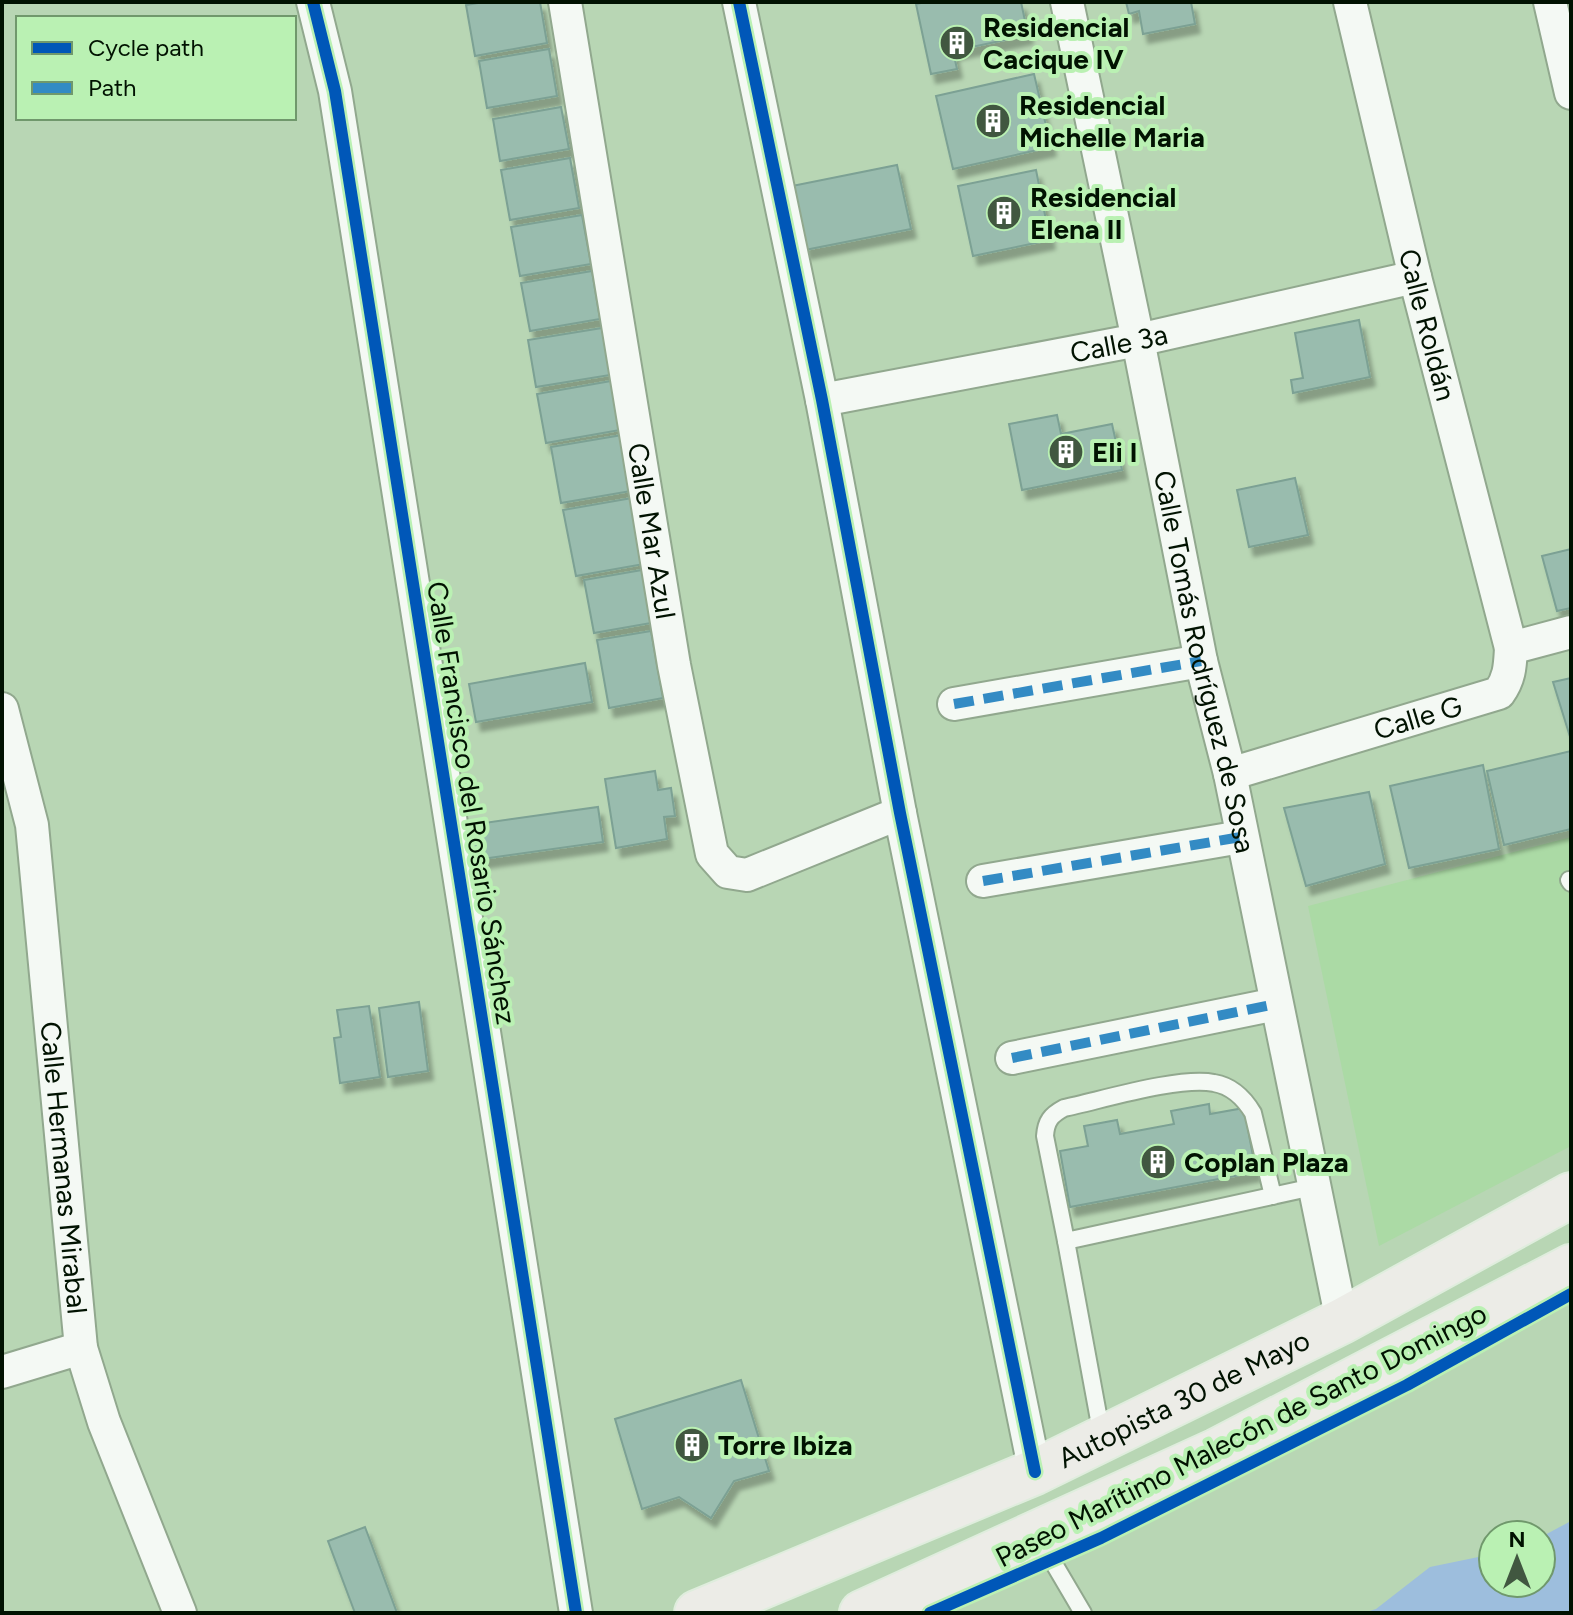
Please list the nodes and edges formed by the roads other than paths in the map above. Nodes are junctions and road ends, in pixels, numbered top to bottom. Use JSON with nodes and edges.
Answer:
{"nodes":[{"id":1,"x":313,"y":2,"type":"edge"},
{"id":2,"x":565,"y":2,"type":"edge"},
{"id":3,"x":739,"y":2,"type":"edge"},
{"id":4,"x":1067,"y":2,"type":"edge"},
{"id":5,"x":1350,"y":2,"type":"edge"},
{"id":6,"x":1550,"y":2,"type":"edge"},
{"id":7,"x":1571,"y":93,"type":"edge"},
{"id":8,"x":1415,"y":277,"type":"junction"},
{"id":9,"x":1138,"y":340,"type":"junction"},
{"id":10,"x":822,"y":400,"type":"junction"},
{"id":11,"x":1571,"y":632,"type":"edge"},
{"id":12,"x":1511,"y":648,"type":"junction"},
{"id":13,"x":1201,"y":661,"type":"junction"},
{"id":14,"x":954,"y":704,"type":"dead end"},
{"id":15,"x":2,"y":709,"type":"edge"},
{"id":16,"x":1230,"y":774,"type":"junction"},
{"id":17,"x":900,"y":813,"type":"junction"},
{"id":18,"x":1241,"y":837,"type":"junction"},
{"id":19,"x":983,"y":881,"type":"dead end"},
{"id":20,"x":1276,"y":1004,"type":"junction"},
{"id":21,"x":1012,"y":1058,"type":"dead end"},
{"id":22,"x":1313,"y":1187,"type":"junction"},
{"id":23,"x":1571,"y":1195,"type":"edge"},
{"id":24,"x":1273,"y":1196,"type":"junction"},
{"id":25,"x":1066,"y":1241,"type":"junction"},
{"id":26,"x":1571,"y":1267,"type":"edge"},
{"id":27,"x":1342,"y":1321,"type":"junction"},
{"id":28,"x":81,"y":1348,"type":"junction"},
{"id":29,"x":2,"y":1372,"type":"edge"},
{"id":30,"x":1103,"y":1439,"type":"junction"},
{"id":31,"x":1035,"y":1472,"type":"junction"},
{"id":32,"x":1037,"y":1534,"type":"junction"},
{"id":33,"x":180,"y":1613,"type":"edge"},
{"id":34,"x":576,"y":1613,"type":"edge"},
{"id":35,"x":697,"y":1613,"type":"edge"},
{"id":36,"x":862,"y":1613,"type":"edge"},
{"id":37,"x":1083,"y":1613,"type":"edge"}],
"edges":[{"from":1,"to":34,"type":"street","name":"Calle Francisco del Rosario Sánchez"},
{"from":2,"to":17,"type":"street","name":"Calle Mar Azul"},
{"from":3,"to":10,"type":"street"},
{"from":4,"to":9,"type":"street","name":"Calle Tomás Rodríguez de Sosa"},
{"from":5,"to":8,"type":"street","name":"Calle Roldán"},
{"from":6,"to":7,"type":"street"},
{"from":8,"to":9,"type":"street","name":"Calle 3a"},
{"from":8,"to":12,"type":"street","name":"Calle Roldán"},
{"from":9,"to":10,"type":"street","name":"Calle 3a"},
{"from":9,"to":13,"type":"street","name":"Calle Tomás Rodríguez de Sosa"},
{"from":10,"to":17,"type":"street"},
{"from":11,"to":12,"type":"street"},
{"from":12,"to":16,"type":"street","name":"Calle G"},
{"from":13,"to":14,"type":"street"},
{"from":13,"to":16,"type":"street","name":"Calle Tomás Rodríguez de Sosa"},
{"from":15,"to":28,"type":"street","name":"Calle Hermanas Mirabal"},
{"from":16,"to":18,"type":"street","name":"Calle Tomás Rodríguez de Sosa"},
{"from":17,"to":31,"type":"street"},
{"from":18,"to":19,"type":"street"},
{"from":18,"to":20,"type":"street","name":"Calle Tomás Rodríguez de Sosa"},
{"from":20,"to":21,"type":"street"},
{"from":20,"to":22,"type":"street","name":"Calle Tomás Rodríguez de Sosa"},
{"from":22,"to":24,"type":"lane"},
{"from":22,"to":27,"type":"street","name":"Calle Tomás Rodríguez de Sosa"},
{"from":23,"to":27,"type":"highway","name":"Autopista 30 de Mayo"},
{"from":24,"to":25,"type":"lane"},
{"from":24,"to":25,"type":"lane"},
{"from":25,"to":30,"type":"lane"},
{"from":26,"to":32,"type":"highway","name":"Autopista 30 de Mayo"},
{"from":27,"to":30,"type":"highway","name":"Autopista 30 de Mayo"},
{"from":28,"to":29,"type":"street"},
{"from":28,"to":33,"type":"street","name":"Calle Hermanas Mirabal"},
{"from":30,"to":31,"type":"highway","name":"Autopista 30 de Mayo"},
{"from":31,"to":35,"type":"highway","name":"Autopista 30 de Mayo"},
{"from":32,"to":36,"type":"highway","name":"Autopista 30 de Mayo"},
{"from":32,"to":37,"type":"lane"}]}
